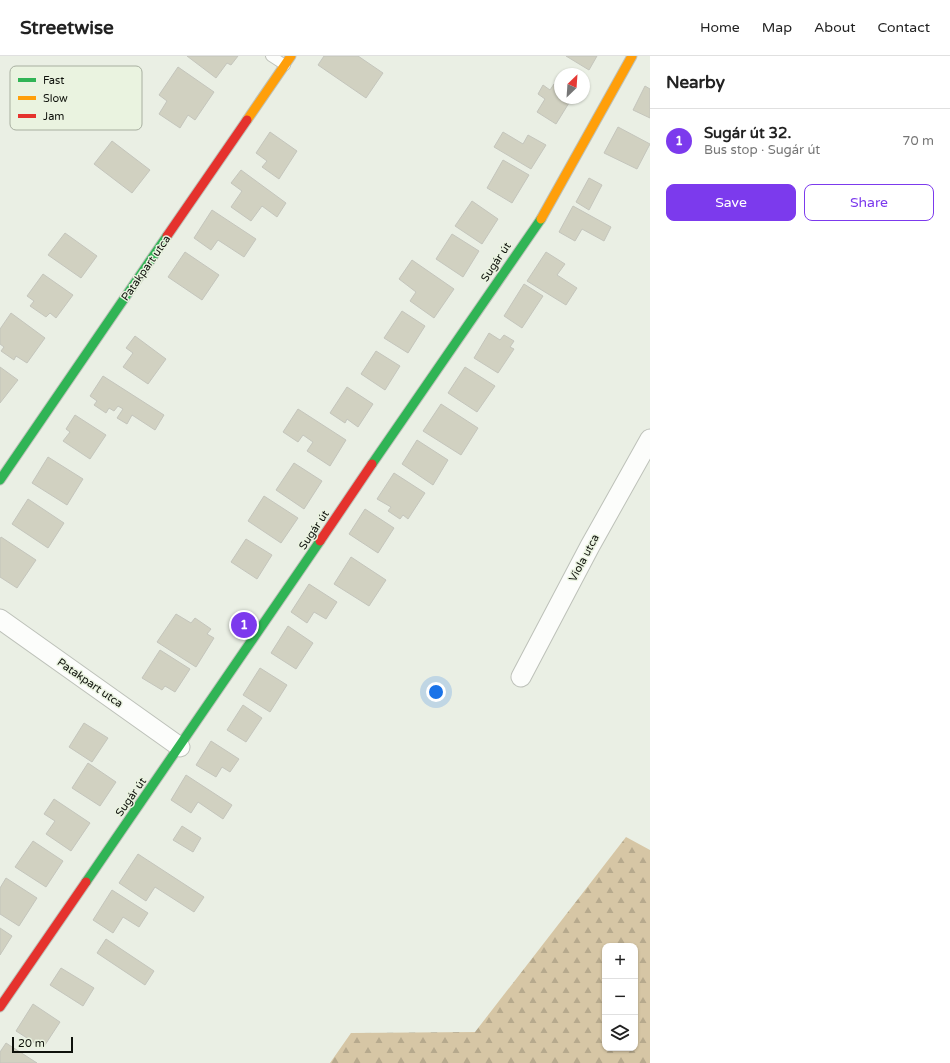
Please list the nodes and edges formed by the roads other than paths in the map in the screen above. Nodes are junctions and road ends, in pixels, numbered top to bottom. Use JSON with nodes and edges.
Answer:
{"nodes":[{"id":1,"x":271,"y":56,"type":"edge"},
{"id":2,"x":291,"y":56,"type":"edge"},
{"id":3,"x":632,"y":56,"type":"edge"},
{"id":4,"x":285,"y":65,"type":"junction"},
{"id":5,"x":650,"y":439,"type":"edge"},
{"id":6,"x":0,"y":480,"type":"edge"},
{"id":7,"x":0,"y":619,"type":"edge"},
{"id":8,"x":520,"y":677,"type":"dead end"},
{"id":9,"x":180,"y":747,"type":"junction"},
{"id":10,"x":0,"y":1007,"type":"edge"}],
"edges":[{"from":1,"to":4,"type":"lane"},
{"from":2,"to":4,"type":"street","name":"Patakpart utca"},
{"from":3,"to":9,"type":"street","name":"Sugár út"},
{"from":4,"to":6,"type":"street","name":"Patakpart utca"},
{"from":5,"to":8,"type":"street","name":"Viola utca"},
{"from":7,"to":9,"type":"street","name":"Patakpart utca"},
{"from":9,"to":10,"type":"street","name":"Sugár út"}]}
